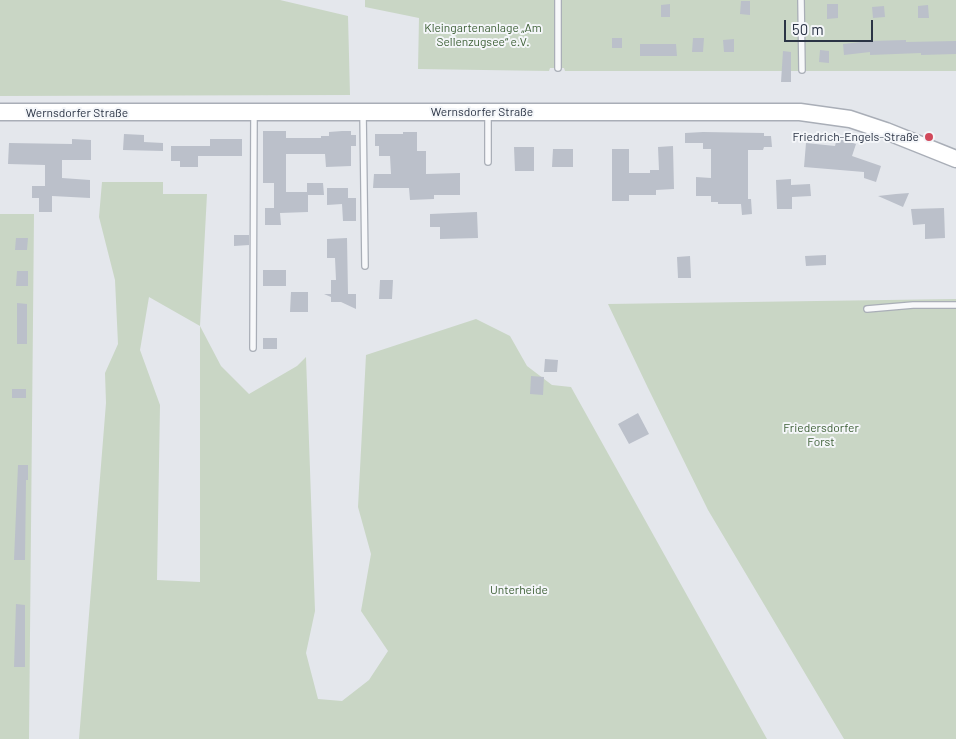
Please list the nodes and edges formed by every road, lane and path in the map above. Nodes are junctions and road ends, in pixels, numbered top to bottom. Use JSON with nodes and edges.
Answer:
{"nodes":[{"id":1,"x":558,"y":0,"type":"edge"},
{"id":2,"x":801,"y":0,"type":"edge"},
{"id":3,"x":558,"y":68,"type":"dead end"},
{"id":4,"x":802,"y":70,"type":"dead end"},
{"id":5,"x":0,"y":112,"type":"edge"},
{"id":6,"x":254,"y":112,"type":"junction"},
{"id":7,"x":363,"y":112,"type":"junction"},
{"id":8,"x":488,"y":112,"type":"junction"},
{"id":9,"x":956,"y":159,"type":"edge"},
{"id":10,"x":488,"y":162,"type":"dead end"},
{"id":11,"x":365,"y":266,"type":"dead end"},
{"id":12,"x":956,"y":304,"type":"edge"},
{"id":13,"x":867,"y":309,"type":"dead end"},
{"id":14,"x":253,"y":348,"type":"dead end"}],
"edges":[{"from":1,"to":3,"type":"lane"},
{"from":2,"to":4,"type":"lane"},
{"from":5,"to":6,"type":"main road","name":"Wernsdorfer Straße"},
{"from":6,"to":7,"type":"main road","name":"Wernsdorfer Straße"},
{"from":6,"to":14,"type":"lane"},
{"from":7,"to":8,"type":"main road","name":"Wernsdorfer Straße"},
{"from":7,"to":11,"type":"lane"},
{"from":8,"to":9,"type":"main road","name":"Wernsdorfer Straße"},
{"from":8,"to":10,"type":"lane"},
{"from":12,"to":13,"type":"lane"}]}
